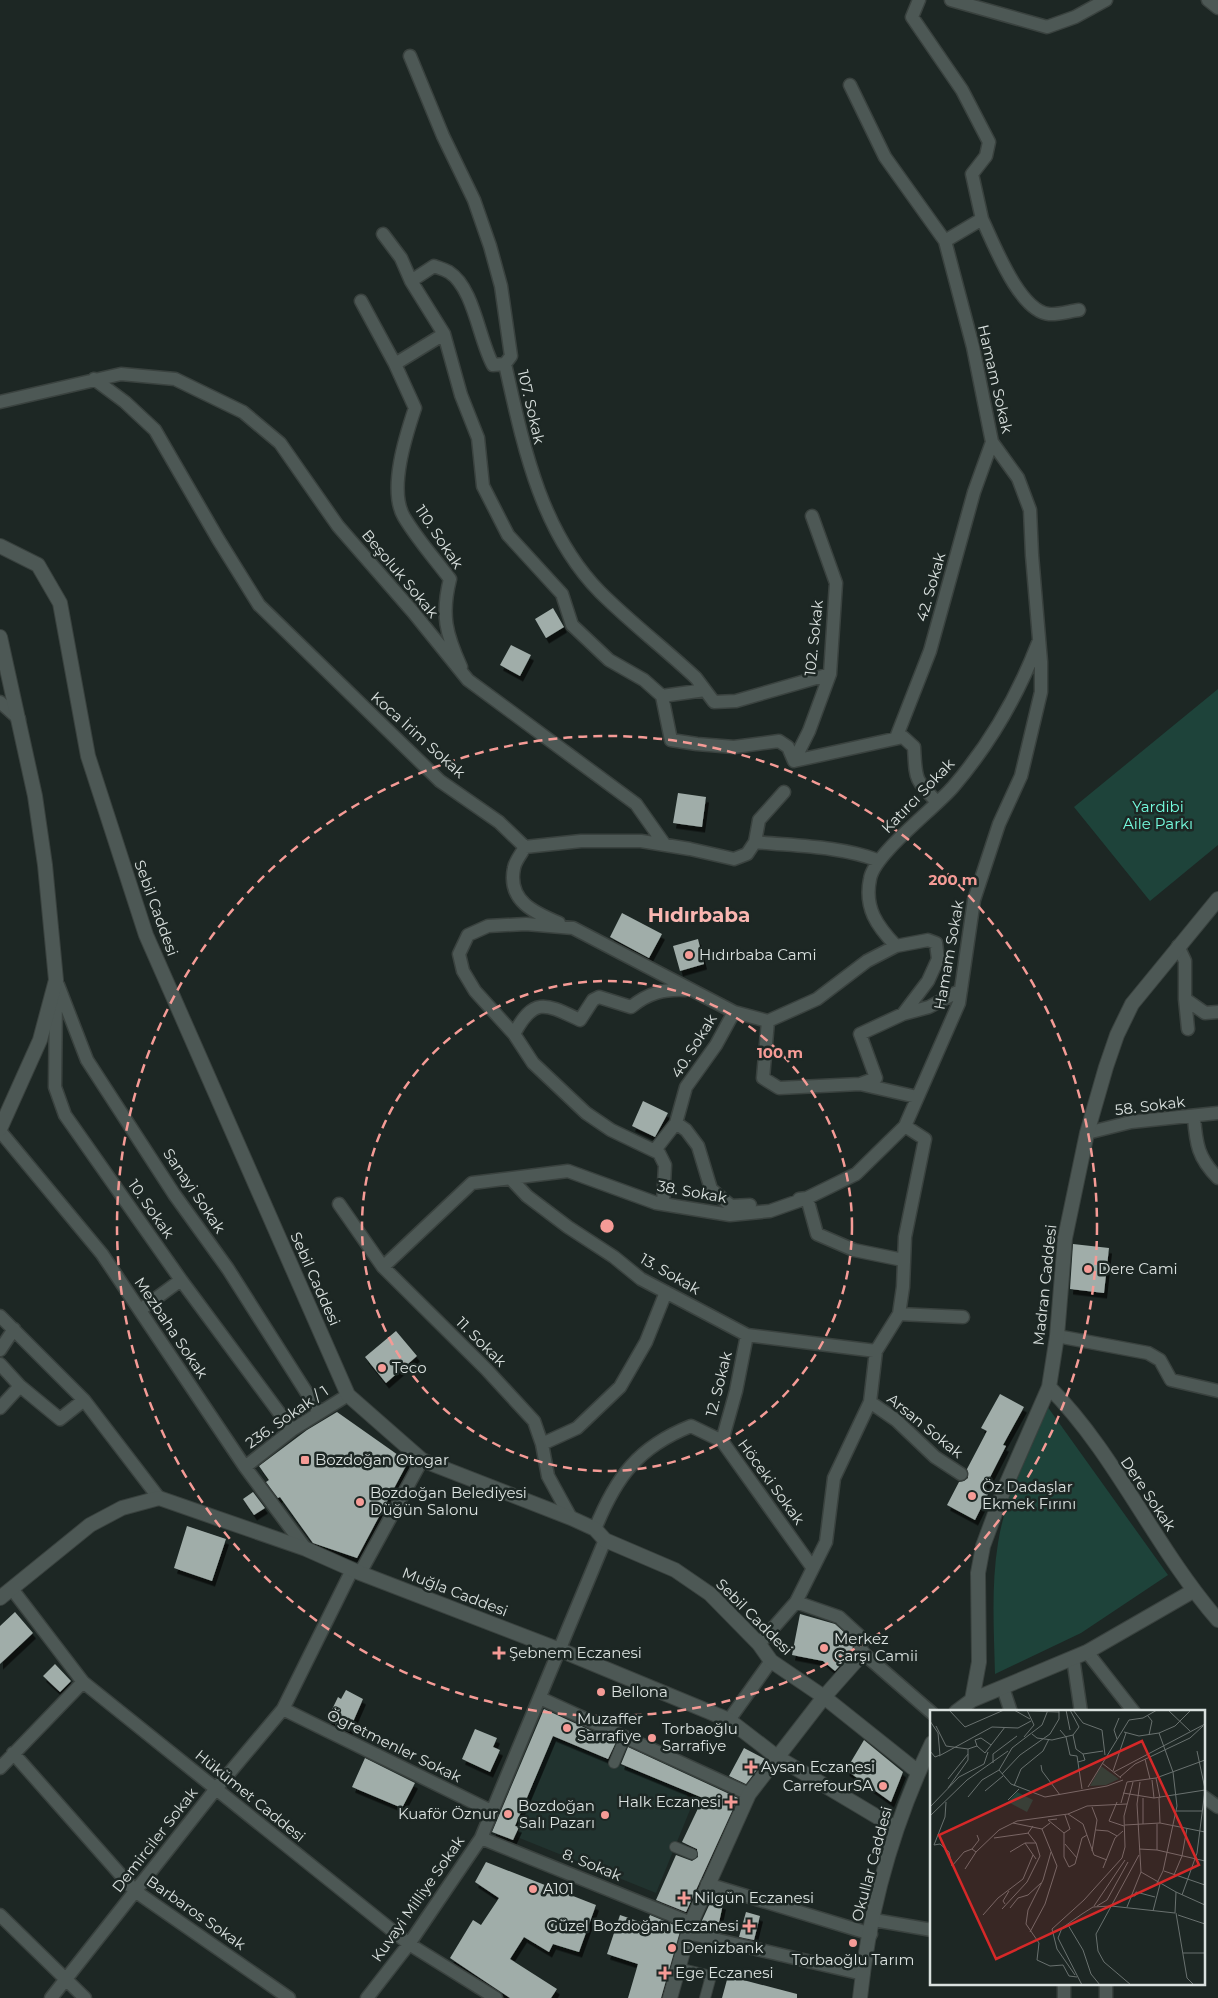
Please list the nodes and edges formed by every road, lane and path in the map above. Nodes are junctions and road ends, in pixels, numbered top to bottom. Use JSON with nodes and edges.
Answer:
{"nodes":[{"id":1,"x":919,"y":0,"type":"edge"},
{"id":2,"x":951,"y":0,"type":"edge"},
{"id":3,"x":1106,"y":0,"type":"edge"},
{"id":4,"x":1208,"y":0,"type":"edge"},
{"id":5,"x":1218,"y":8,"type":"edge"},
{"id":6,"x":410,"y":56,"type":"dead end"},
{"id":7,"x":850,"y":85,"type":"dead end"},
{"id":8,"x":982,"y":220,"type":"junction"},
{"id":9,"x":382,"y":234,"type":"dead end"},
{"id":10,"x":946,"y":240,"type":"junction"},
{"id":11,"x":411,"y":281,"type":"junction"},
{"id":12,"x":361,"y":301,"type":"dead end"},
{"id":13,"x":1079,"y":310,"type":"dead end"},
{"id":14,"x":444,"y":334,"type":"junction"},
{"id":15,"x":395,"y":364,"type":"junction"},
{"id":16,"x":505,"y":364,"type":"junction"},
{"id":17,"x":94,"y":379,"type":"junction"},
{"id":18,"x":0,"y":402,"type":"edge"},
{"id":19,"x":992,"y":442,"type":"junction"},
{"id":20,"x":812,"y":516,"type":"dead end"},
{"id":21,"x":0,"y":546,"type":"edge"},
{"id":22,"x":0,"y":637,"type":"edge"},
{"id":23,"x":1038,"y":641,"type":"junction"},
{"id":24,"x":830,"y":674,"type":"junction"},
{"id":25,"x":468,"y":680,"type":"junction"},
{"id":26,"x":705,"y":690,"type":"junction"},
{"id":27,"x":662,"y":696,"type":"junction"},
{"id":28,"x":0,"y":702,"type":"edge"},
{"id":29,"x":19,"y":719,"type":"junction"},
{"id":30,"x":896,"y":738,"type":"junction"},
{"id":31,"x":794,"y":761,"type":"junction"},
{"id":32,"x":784,"y":792,"type":"dead end"},
{"id":33,"x":937,"y":802,"type":"junction"},
{"id":34,"x":755,"y":842,"type":"junction"},
{"id":35,"x":665,"y":845,"type":"junction"},
{"id":36,"x":525,"y":847,"type":"junction"},
{"id":37,"x":878,"y":860,"type":"junction"},
{"id":38,"x":1218,"y":899,"type":"edge"},
{"id":39,"x":573,"y":928,"type":"junction"},
{"id":40,"x":896,"y":946,"type":"junction"},
{"id":41,"x":1178,"y":946,"type":"junction"},
{"id":42,"x":56,"y":980,"type":"junction"},
{"id":43,"x":690,"y":990,"type":"junction"},
{"id":44,"x":961,"y":990,"type":"junction"},
{"id":45,"x":1185,"y":999,"type":"junction"},
{"id":46,"x":734,"y":1012,"type":"junction"},
{"id":47,"x":1218,"y":1012,"type":"edge"},
{"id":48,"x":903,"y":1014,"type":"junction"},
{"id":49,"x":768,"y":1021,"type":"junction"},
{"id":50,"x":1188,"y":1029,"type":"dead end"},
{"id":51,"x":514,"y":1034,"type":"junction"},
{"id":52,"x":860,"y":1084,"type":"junction"},
{"id":53,"x":917,"y":1098,"type":"junction"},
{"id":54,"x":1218,"y":1113,"type":"edge"},
{"id":55,"x":1194,"y":1117,"type":"junction"},
{"id":56,"x":676,"y":1124,"type":"junction"},
{"id":57,"x":905,"y":1126,"type":"junction"},
{"id":58,"x":0,"y":1130,"type":"edge"},
{"id":59,"x":1087,"y":1133,"type":"junction"},
{"id":60,"x":654,"y":1150,"type":"junction"},
{"id":61,"x":1218,"y":1178,"type":"edge"},
{"id":62,"x":512,"y":1180,"type":"junction"},
{"id":63,"x":806,"y":1198,"type":"junction"},
{"id":64,"x":339,"y":1204,"type":"dead end"},
{"id":65,"x":663,"y":1204,"type":"junction"},
{"id":66,"x":903,"y":1260,"type":"junction"},
{"id":67,"x":383,"y":1267,"type":"junction"},
{"id":68,"x":181,"y":1280,"type":"junction"},
{"id":69,"x":666,"y":1292,"type":"junction"},
{"id":70,"x":140,"y":1310,"type":"junction"},
{"id":71,"x":899,"y":1314,"type":"junction"},
{"id":72,"x":0,"y":1316,"type":"edge"},
{"id":73,"x":962,"y":1317,"type":"dead end"},
{"id":74,"x":14,"y":1329,"type":"junction"},
{"id":75,"x":747,"y":1334,"type":"junction"},
{"id":76,"x":1057,"y":1336,"type":"junction"},
{"id":77,"x":0,"y":1350,"type":"edge"},
{"id":78,"x":876,"y":1352,"type":"junction"},
{"id":79,"x":0,"y":1364,"type":"edge"},
{"id":80,"x":20,"y":1386,"type":"junction"},
{"id":81,"x":1049,"y":1387,"type":"junction"},
{"id":82,"x":1218,"y":1392,"type":"edge"},
{"id":83,"x":348,"y":1395,"type":"junction"},
{"id":84,"x":84,"y":1400,"type":"junction"},
{"id":85,"x":870,"y":1402,"type":"junction"},
{"id":86,"x":0,"y":1408,"type":"edge"},
{"id":87,"x":319,"y":1412,"type":"junction"},
{"id":88,"x":292,"y":1430,"type":"junction"},
{"id":89,"x":722,"y":1441,"type":"junction"},
{"id":90,"x":542,"y":1444,"type":"junction"},
{"id":91,"x":422,"y":1460,"type":"junction"},
{"id":92,"x":245,"y":1467,"type":"junction"},
{"id":93,"x":961,"y":1474,"type":"dead end"},
{"id":94,"x":159,"y":1498,"type":"junction"},
{"id":95,"x":571,"y":1518,"type":"junction"},
{"id":96,"x":595,"y":1529,"type":"junction"},
{"id":97,"x":606,"y":1540,"type":"junction"},
{"id":98,"x":306,"y":1549,"type":"junction"},
{"id":99,"x":812,"y":1567,"type":"junction"},
{"id":100,"x":356,"y":1571,"type":"junction"},
{"id":101,"x":12,"y":1589,"type":"junction"},
{"id":102,"x":1193,"y":1591,"type":"junction"},
{"id":103,"x":0,"y":1598,"type":"edge"},
{"id":104,"x":796,"y":1602,"type":"junction"},
{"id":105,"x":1218,"y":1620,"type":"edge"},
{"id":106,"x":759,"y":1644,"type":"junction"},
{"id":107,"x":560,"y":1650,"type":"junction"},
{"id":108,"x":1086,"y":1652,"type":"junction"},
{"id":109,"x":863,"y":1653,"type":"junction"},
{"id":110,"x":1073,"y":1658,"type":"junction"},
{"id":111,"x":771,"y":1661,"type":"junction"},
{"id":112,"x":83,"y":1682,"type":"junction"},
{"id":113,"x":1003,"y":1688,"type":"junction"},
{"id":114,"x":824,"y":1697,"type":"junction"},
{"id":115,"x":540,"y":1698,"type":"junction"},
{"id":116,"x":972,"y":1700,"type":"junction"},
{"id":117,"x":283,"y":1709,"type":"junction"},
{"id":118,"x":959,"y":1710,"type":"edge"},
{"id":119,"x":1011,"y":1710,"type":"edge"},
{"id":120,"x":1081,"y":1710,"type":"edge"},
{"id":121,"x":1132,"y":1710,"type":"edge"},
{"id":122,"x":930,"y":1711,"type":"edge"},
{"id":123,"x":729,"y":1720,"type":"junction"},
{"id":124,"x":625,"y":1737,"type":"junction"},
{"id":125,"x":930,"y":1747,"type":"edge"},
{"id":126,"x":13,"y":1753,"type":"junction"},
{"id":127,"x":777,"y":1757,"type":"junction"},
{"id":128,"x":614,"y":1763,"type":"dead end"},
{"id":129,"x":0,"y":1768,"type":"edge"},
{"id":130,"x":918,"y":1772,"type":"junction"},
{"id":131,"x":215,"y":1790,"type":"junction"},
{"id":132,"x":748,"y":1794,"type":"junction"},
{"id":133,"x":1206,"y":1798,"type":"edge"},
{"id":134,"x":1218,"y":1807,"type":"edge"},
{"id":135,"x":491,"y":1811,"type":"junction"},
{"id":136,"x":896,"y":1828,"type":"junction"},
{"id":137,"x":481,"y":1838,"type":"junction"},
{"id":138,"x":675,"y":1847,"type":"dead end"},
{"id":139,"x":692,"y":1854,"type":"dead end"},
{"id":140,"x":707,"y":1884,"type":"junction"},
{"id":141,"x":135,"y":1891,"type":"junction"},
{"id":142,"x":0,"y":1915,"type":"edge"},
{"id":143,"x":872,"y":1927,"type":"junction"},
{"id":144,"x":689,"y":1928,"type":"junction"},
{"id":145,"x":930,"y":1930,"type":"edge"},
{"id":146,"x":409,"y":1944,"type":"junction"},
{"id":147,"x":678,"y":1968,"type":"junction"},
{"id":148,"x":863,"y":1974,"type":"junction"},
{"id":149,"x":66,"y":1979,"type":"junction"},
{"id":150,"x":52,"y":1998,"type":"edge"},
{"id":151,"x":86,"y":1998,"type":"edge"},
{"id":152,"x":289,"y":1998,"type":"edge"},
{"id":153,"x":367,"y":1998,"type":"edge"},
{"id":154,"x":496,"y":1998,"type":"edge"},
{"id":155,"x":670,"y":1998,"type":"edge"},
{"id":156,"x":705,"y":1998,"type":"edge"},
{"id":157,"x":860,"y":1998,"type":"edge"}],
"edges":[{"from":1,"to":8,"type":"street"},
{"from":2,"to":3,"type":"street"},
{"from":4,"to":5,"type":"street"},
{"from":6,"to":16,"type":"street","name":"107. Sokak"},
{"from":7,"to":10,"type":"street"},
{"from":8,"to":10,"type":"street"},
{"from":8,"to":13,"type":"street"},
{"from":9,"to":11,"type":"street"},
{"from":10,"to":19,"type":"street","name":"Hamam Sokak"},
{"from":11,"to":14,"type":"street"},
{"from":11,"to":16,"type":"street"},
{"from":12,"to":15,"type":"street","name":"110. Sokak"},
{"from":14,"to":15,"type":"street"},
{"from":14,"to":27,"type":"street"},
{"from":15,"to":25,"type":"street","name":"110. Sokak"},
{"from":16,"to":26,"type":"street","name":"107. Sokak"},
{"from":17,"to":18,"type":"street","name":"Beşoluk Sokak"},
{"from":17,"to":25,"type":"street","name":"Beşoluk Sokak"},
{"from":17,"to":36,"type":"street","name":"Koca İrim Sokak"},
{"from":19,"to":23,"type":"street","name":"Hamam Sokak"},
{"from":19,"to":30,"type":"street","name":"42. Sokak"},
{"from":20,"to":24,"type":"street","name":"102. Sokak"},
{"from":21,"to":83,"type":"street","name":"Sebil Caddesi"},
{"from":22,"to":29,"type":"street"},
{"from":23,"to":33,"type":"street","name":"Katırcı Sokak"},
{"from":23,"to":44,"type":"street","name":"Hamam Sokak"},
{"from":24,"to":26,"type":"street","name":"107. Sokak"},
{"from":24,"to":31,"type":"street","name":"102. Sokak"},
{"from":25,"to":35,"type":"street","name":"Beşoluk Sokak"},
{"from":26,"to":27,"type":"street"},
{"from":27,"to":31,"type":"street"},
{"from":28,"to":29,"type":"street"},
{"from":29,"to":42,"type":"street"},
{"from":30,"to":31,"type":"street"},
{"from":30,"to":33,"type":"street"},
{"from":32,"to":34,"type":"street"},
{"from":33,"to":37,"type":"street","name":"Katırcı Sokak"},
{"from":34,"to":35,"type":"street"},
{"from":34,"to":37,"type":"street"},
{"from":35,"to":36,"type":"street"},
{"from":36,"to":39,"type":"street"},
{"from":37,"to":40,"type":"street","name":"Katırcı Sokak"},
{"from":38,"to":41,"type":"street","name":"Madran Caddesi"},
{"from":39,"to":43,"type":"street"},
{"from":39,"to":51,"type":"street"},
{"from":40,"to":48,"type":"street"},
{"from":40,"to":49,"type":"street"},
{"from":41,"to":45,"type":"street"},
{"from":41,"to":59,"type":"street","name":"Madran Caddesi"},
{"from":42,"to":58,"type":"street"},
{"from":42,"to":68,"type":"street","name":"10. Sokak"},
{"from":42,"to":87,"type":"street","name":"Sanayi Sokak"},
{"from":43,"to":46,"type":"street"},
{"from":43,"to":51,"type":"street"},
{"from":44,"to":48,"type":"street"},
{"from":44,"to":53,"type":"street","name":"Hamam Sokak"},
{"from":45,"to":47,"type":"street"},
{"from":45,"to":50,"type":"street"},
{"from":46,"to":49,"type":"street"},
{"from":46,"to":56,"type":"street","name":"40. Sokak"},
{"from":48,"to":52,"type":"street"},
{"from":49,"to":52,"type":"street"},
{"from":51,"to":60,"type":"street"},
{"from":52,"to":53,"type":"street"},
{"from":53,"to":57,"type":"street","name":"Hamam Sokak"},
{"from":54,"to":55,"type":"street","name":"58. Sokak"},
{"from":55,"to":59,"type":"street","name":"58. Sokak"},
{"from":55,"to":61,"type":"street"},
{"from":56,"to":60,"type":"street","name":"40. Sokak"},
{"from":56,"to":63,"type":"street"},
{"from":57,"to":63,"type":"street","name":"38. Sokak"},
{"from":57,"to":66,"type":"street"},
{"from":58,"to":70,"type":"street","name":"Mezbaha Sokak"},
{"from":59,"to":76,"type":"street","name":"Madran Caddesi"},
{"from":60,"to":65,"type":"street"},
{"from":62,"to":65,"type":"street","name":"38. Sokak"},
{"from":62,"to":67,"type":"street"},
{"from":62,"to":69,"type":"street","name":"13. Sokak"},
{"from":63,"to":65,"type":"street","name":"38. Sokak"},
{"from":63,"to":66,"type":"street"},
{"from":64,"to":67,"type":"street","name":"11. Sokak"},
{"from":66,"to":71,"type":"street"},
{"from":67,"to":90,"type":"street","name":"11. Sokak"},
{"from":68,"to":70,"type":"street"},
{"from":68,"to":88,"type":"street","name":"10. Sokak"},
{"from":69,"to":75,"type":"street","name":"13. Sokak"},
{"from":69,"to":90,"type":"street"},
{"from":70,"to":92,"type":"street","name":"Mezbaha Sokak"},
{"from":71,"to":73,"type":"street"},
{"from":71,"to":78,"type":"street"},
{"from":72,"to":74,"type":"street"},
{"from":74,"to":77,"type":"street"},
{"from":74,"to":84,"type":"street"},
{"from":75,"to":78,"type":"street","name":"13. Sokak"},
{"from":75,"to":89,"type":"street","name":"12. Sokak"},
{"from":76,"to":81,"type":"street","name":"Madran Caddesi"},
{"from":76,"to":82,"type":"street"},
{"from":78,"to":85,"type":"street"},
{"from":79,"to":80,"type":"street"},
{"from":80,"to":84,"type":"street"},
{"from":80,"to":86,"type":"street"},
{"from":81,"to":102,"type":"street","name":"Dere Sokak"},
{"from":81,"to":116,"type":"street","name":"Madran Caddesi"},
{"from":83,"to":87,"type":"street","name":"236. Sokak / 1"},
{"from":83,"to":91,"type":"street","name":"Sebil Caddesi"},
{"from":84,"to":94,"type":"street"},
{"from":85,"to":93,"type":"street","name":"Arsan Sokak"},
{"from":85,"to":99,"type":"street"},
{"from":87,"to":88,"type":"street","name":"236. Sokak / 1"},
{"from":88,"to":92,"type":"street","name":"236. Sokak / 1"},
{"from":89,"to":96,"type":"street","name":"Höceki Sokak"},
{"from":89,"to":99,"type":"street","name":"Höceki Sokak"},
{"from":90,"to":95,"type":"street","name":"11. Sokak"},
{"from":91,"to":95,"type":"street","name":"Sebil Caddesi"},
{"from":91,"to":100,"type":"street","name":"Demirciler Sokak"},
{"from":92,"to":98,"type":"street","name":"Mezbaha Sokak"},
{"from":94,"to":98,"type":"street","name":"Muğla Caddesi"},
{"from":94,"to":101,"type":"street"},
{"from":95,"to":96,"type":"street","name":"Sebil Caddesi"},
{"from":96,"to":97,"type":"street","name":"Sebil Caddesi"},
{"from":97,"to":106,"type":"street","name":"Sebil Caddesi"},
{"from":97,"to":107,"type":"street","name":"Kuvayi Milliye Sokak"},
{"from":98,"to":100,"type":"street","name":"Muğla Caddesi"},
{"from":99,"to":104,"type":"street"},
{"from":100,"to":107,"type":"street","name":"Muğla Caddesi"},
{"from":100,"to":117,"type":"street","name":"Demirciler Sokak"},
{"from":101,"to":103,"type":"street"},
{"from":101,"to":112,"type":"street","name":"Hükümet Caddesi"},
{"from":102,"to":105,"type":"street","name":"Dere Sokak"},
{"from":102,"to":108,"type":"street"},
{"from":104,"to":106,"type":"street"},
{"from":104,"to":109,"type":"street"},
{"from":106,"to":111,"type":"street","name":"Sebil Caddesi"},
{"from":107,"to":115,"type":"street","name":"Kuvayi Milliye Sokak"},
{"from":107,"to":123,"type":"street","name":"Muğla Caddesi"},
{"from":108,"to":110,"type":"street"},
{"from":108,"to":121,"type":"street"},
{"from":109,"to":114,"type":"street"},
{"from":109,"to":122,"type":"street"},
{"from":110,"to":113,"type":"street"},
{"from":110,"to":120,"type":"street"},
{"from":111,"to":114,"type":"street","name":"Sebil Caddesi"},
{"from":111,"to":123,"type":"street"},
{"from":112,"to":126,"type":"street"},
{"from":112,"to":131,"type":"street","name":"Hükümet Caddesi"},
{"from":113,"to":116,"type":"street"},
{"from":113,"to":119,"type":"street"},
{"from":114,"to":127,"type":"street"},
{"from":114,"to":130,"type":"street","name":"Sebil Caddesi"},
{"from":115,"to":124,"type":"street"},
{"from":115,"to":135,"type":"street","name":"Kuvayi Milliye Sokak"},
{"from":116,"to":118,"type":"street"},
{"from":117,"to":131,"type":"street","name":"Demirciler Sokak"},
{"from":117,"to":135,"type":"street","name":"Ögretmenler Sokak"},
{"from":123,"to":127,"type":"street","name":"Muğla Caddesi"},
{"from":124,"to":128,"type":"street"},
{"from":124,"to":132,"type":"street"},
{"from":125,"to":130,"type":"street","name":"Okullar Caddesi"},
{"from":126,"to":129,"type":"street"},
{"from":126,"to":141,"type":"street","name":"Barbaros Sokak"},
{"from":127,"to":132,"type":"street"},
{"from":127,"to":136,"type":"street","name":"Muğla Caddesi"},
{"from":130,"to":136,"type":"street","name":"Okullar Caddesi"},
{"from":131,"to":141,"type":"street","name":"Demirciler Sokak"},
{"from":131,"to":146,"type":"street","name":"Hükümet Caddesi"},
{"from":132,"to":140,"type":"street"},
{"from":133,"to":134,"type":"street"},
{"from":135,"to":137,"type":"street","name":"Kuvayi Milliye Sokak"},
{"from":136,"to":143,"type":"street","name":"Okullar Caddesi"},
{"from":137,"to":144,"type":"street","name":"8. Sokak"},
{"from":137,"to":146,"type":"street","name":"Kuvayi Milliye Sokak"},
{"from":138,"to":139,"type":"street"},
{"from":140,"to":143,"type":"street"},
{"from":140,"to":144,"type":"street"},
{"from":141,"to":149,"type":"street","name":"Demirciler Sokak"},
{"from":141,"to":152,"type":"street","name":"Barbaros Sokak"},
{"from":142,"to":149,"type":"street"},
{"from":143,"to":145,"type":"street"},
{"from":143,"to":148,"type":"street","name":"Okullar Caddesi"},
{"from":144,"to":147,"type":"street"},
{"from":144,"to":148,"type":"street","name":"8. Sokak"},
{"from":146,"to":153,"type":"street","name":"Kuvayi Milliye Sokak"},
{"from":146,"to":154,"type":"street","name":"Hükümet Caddesi"},
{"from":147,"to":155,"type":"street"},
{"from":147,"to":156,"type":"street"},
{"from":148,"to":157,"type":"street","name":"Okullar Caddesi"},
{"from":149,"to":150,"type":"street","name":"Demirciler Sokak"},
{"from":149,"to":151,"type":"street"}]}
